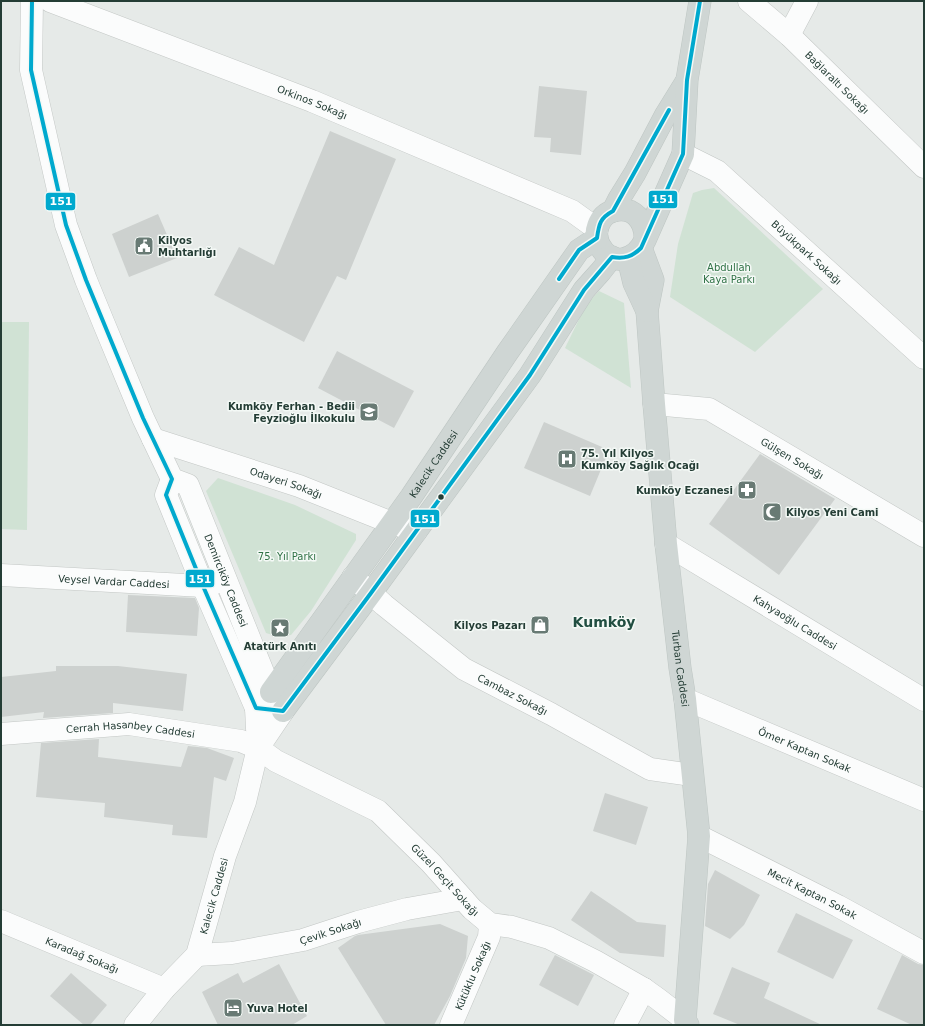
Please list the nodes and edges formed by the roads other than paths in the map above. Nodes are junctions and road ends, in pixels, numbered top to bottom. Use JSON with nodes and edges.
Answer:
{"nodes":[{"id":1,"x":32,"y":1,"type":"edge"},
{"id":2,"x":50,"y":1,"type":"edge"},
{"id":3,"x":700,"y":1,"type":"edge"},
{"id":4,"x":749,"y":1,"type":"edge"},
{"id":5,"x":808,"y":1,"type":"edge"},
{"id":6,"x":789,"y":35,"type":"junction"},
{"id":7,"x":687,"y":80,"type":"junction"},
{"id":8,"x":683,"y":154,"type":"junction"},
{"id":9,"x":924,"y":167,"type":"edge"},
{"id":10,"x":603,"y":223,"type":"junction"},
{"id":11,"x":631,"y":251,"type":"junction"},
{"id":12,"x":924,"y":358,"type":"edge"},
{"id":13,"x":654,"y":404,"type":"junction"},
{"id":14,"x":153,"y":440,"type":"junction"},
{"id":15,"x":172,"y":479,"type":"junction"},
{"id":16,"x":392,"y":523,"type":"junction"},
{"id":17,"x":416,"y":531,"type":"junction"},
{"id":18,"x":924,"y":536,"type":"edge"},
{"id":19,"x":666,"y":544,"type":"junction"},
{"id":20,"x":1,"y":575,"type":"edge"},
{"id":21,"x":353,"y":577,"type":"junction"},
{"id":22,"x":226,"y":580,"type":"junction"},
{"id":23,"x":203,"y":586,"type":"junction"},
{"id":24,"x":371,"y":593,"type":"junction"},
{"id":25,"x":685,"y":699,"type":"junction"},
{"id":26,"x":264,"y":700,"type":"junction"},
{"id":27,"x":924,"y":700,"type":"edge"},
{"id":28,"x":283,"y":711,"type":"junction"},
{"id":29,"x":1,"y":734,"type":"edge"},
{"id":30,"x":258,"y":748,"type":"junction"},
{"id":31,"x":692,"y":775,"type":"junction"},
{"id":32,"x":924,"y":800,"type":"edge"},
{"id":33,"x":699,"y":836,"type":"junction"},
{"id":34,"x":463,"y":899,"type":"junction"},
{"id":35,"x":1,"y":920,"type":"edge"},
{"id":36,"x":490,"y":924,"type":"junction"},
{"id":37,"x":924,"y":953,"type":"edge"},
{"id":38,"x":197,"y":955,"type":"junction"},
{"id":39,"x":164,"y":989,"type":"junction"},
{"id":40,"x":644,"y":989,"type":"junction"},
{"id":41,"x":686,"y":1023,"type":"edge"},
{"id":42,"x":135,"y":1025,"type":"edge"},
{"id":43,"x":451,"y":1025,"type":"edge"},
{"id":44,"x":625,"y":1025,"type":"edge"}],
"edges":[{"from":1,"to":14,"type":"street"},
{"from":2,"to":10,"type":"street","name":"Orkinos Sokağı"},
{"from":3,"to":7,"type":"main road"},
{"from":4,"to":6,"type":"street","name":"Bağlaraltı Sokağı"},
{"from":5,"to":6,"type":"street"},
{"from":6,"to":9,"type":"street","name":"Bağlaraltı Sokağı"},
{"from":7,"to":8,"type":"main road"},
{"from":7,"to":10,"type":"main road"},
{"from":8,"to":11,"type":"main road","name":"Kalecik Caddesi"},
{"from":8,"to":12,"type":"street","name":"Büyükpark Sokağı"},
{"from":10,"to":11,"type":"main road"},
{"from":10,"to":11,"type":"main road","name":"Turban Caddesi"},
{"from":10,"to":16,"type":"main road","name":"Kalecik Caddesi"},
{"from":11,"to":13,"type":"main road","name":"Turban Caddesi"},
{"from":11,"to":17,"type":"main road","name":"Kalecik Caddesi"},
{"from":13,"to":18,"type":"street","name":"Gülşen Sokağı"},
{"from":13,"to":19,"type":"main road","name":"Turban Caddesi"},
{"from":14,"to":15,"type":"street"},
{"from":14,"to":16,"type":"street","name":"Odayeri Sokağı"},
{"from":15,"to":22,"type":"street","name":"Demirciköy Caddesi"},
{"from":15,"to":23,"type":"street"},
{"from":16,"to":17,"type":"street","name":"Odayeri Sokağı"},
{"from":16,"to":21,"type":"main road","name":"Kalecik Caddesi"},
{"from":17,"to":24,"type":"main road","name":"Kalecik Caddesi"},
{"from":19,"to":25,"type":"main road","name":"Turban Caddesi"},
{"from":19,"to":27,"type":"street","name":"Kahyaoğlu Caddesi"},
{"from":20,"to":23,"type":"street","name":"Veysel Vardar Caddesi"},
{"from":21,"to":24,"type":"street","name":"Cambaz Sokağı"},
{"from":21,"to":26,"type":"main road","name":"Kalecik Caddesi"},
{"from":22,"to":23,"type":"street","name":"Veysel Vardar Caddesi"},
{"from":22,"to":26,"type":"street","name":"Demirciköy Caddesi"},
{"from":23,"to":26,"type":"street"},
{"from":24,"to":28,"type":"main road","name":"Kalecik Caddesi"},
{"from":24,"to":31,"type":"street","name":"Cambaz Sokağı"},
{"from":25,"to":31,"type":"main road","name":"Turban Caddesi"},
{"from":25,"to":32,"type":"street","name":"Ömer Kaptan Sokak"},
{"from":26,"to":28,"type":"street"},
{"from":26,"to":30,"type":"street","name":"Kalecik Caddesi"},
{"from":28,"to":30,"type":"street","name":"Kalecik Caddesi"},
{"from":29,"to":30,"type":"street","name":"Cerrah Hasanbey Caddesi"},
{"from":30,"to":34,"type":"street","name":"Güzel Geçit Sokağı"},
{"from":30,"to":38,"type":"street","name":"Kalecik Caddesi"},
{"from":31,"to":33,"type":"main road","name":"Turban Caddesi"},
{"from":33,"to":37,"type":"street","name":"Mecit Kaptan Sokak"},
{"from":33,"to":41,"type":"main road","name":"Turban Caddesi"},
{"from":34,"to":36,"type":"street","name":"Güzel Geçit Sokağı"},
{"from":34,"to":38,"type":"street","name":"Çevik Sokağı"},
{"from":35,"to":39,"type":"street","name":"Karadağ Sokağı"},
{"from":36,"to":40,"type":"street"},
{"from":36,"to":43,"type":"street","name":"Kütüklu Sokağı"},
{"from":38,"to":39,"type":"street","name":"Kalecik Caddesi"},
{"from":39,"to":42,"type":"street","name":"Kalecik Caddesi"},
{"from":40,"to":41,"type":"street"},
{"from":40,"to":44,"type":"street"}]}
